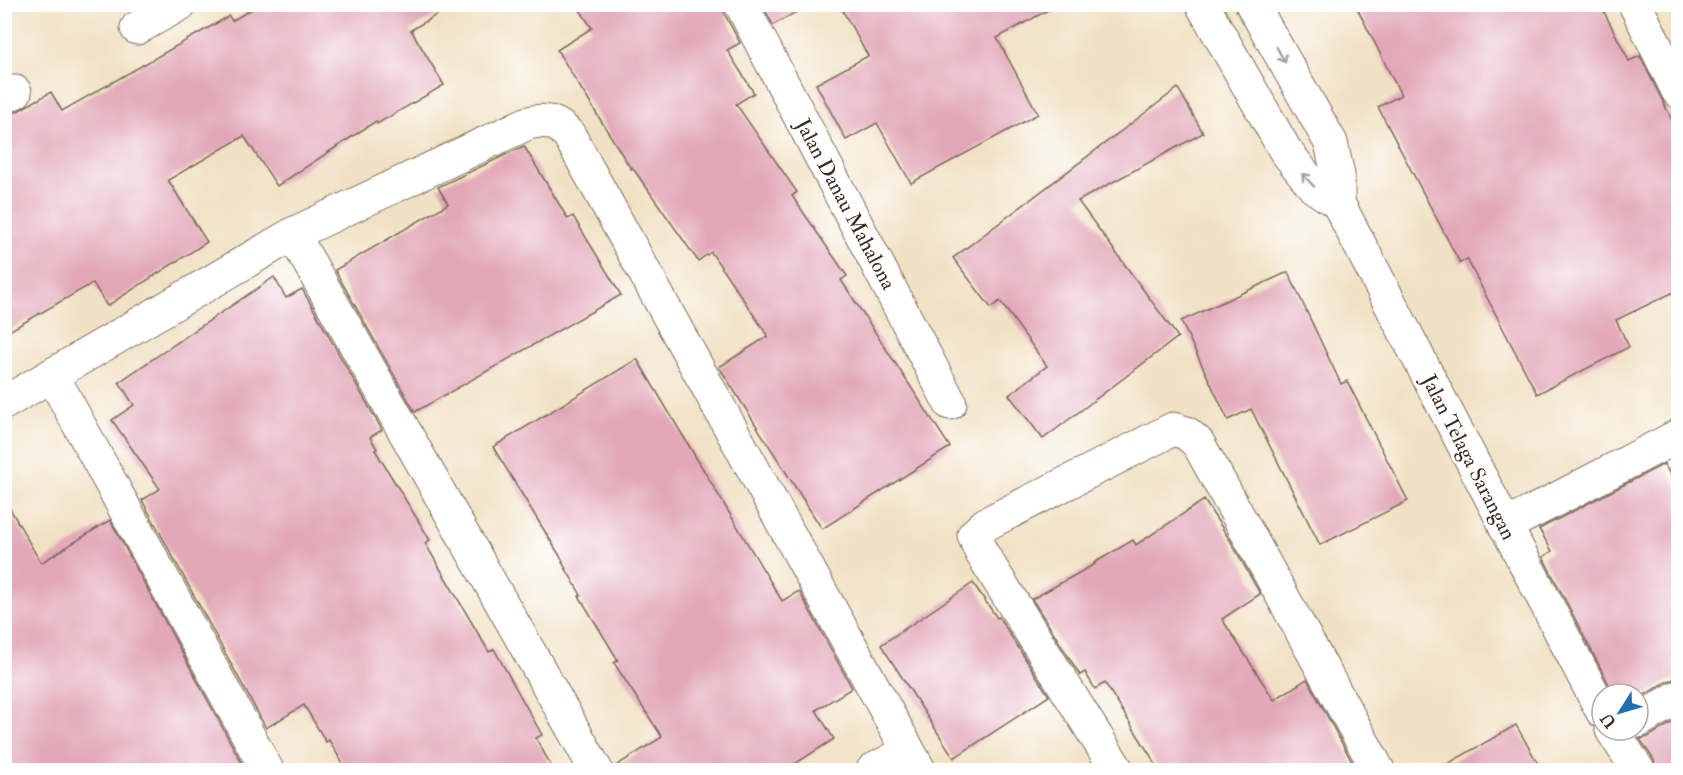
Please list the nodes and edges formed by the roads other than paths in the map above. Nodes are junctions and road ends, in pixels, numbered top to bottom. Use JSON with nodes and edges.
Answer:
{"nodes":[{"id":1,"x":180,"y":4,"type":"edge"},
{"id":2,"x":741,"y":4,"type":"edge"},
{"id":3,"x":1202,"y":4,"type":"edge"},
{"id":4,"x":1252,"y":4,"type":"edge"},
{"id":5,"x":1635,"y":4,"type":"edge"},
{"id":6,"x":136,"y":28,"type":"dead end"},
{"id":7,"x":1678,"y":91,"type":"edge"},
{"id":8,"x":1338,"y":202,"type":"junction"},
{"id":9,"x":293,"y":234,"type":"junction"},
{"id":10,"x":52,"y":375,"type":"junction"},
{"id":11,"x":4,"y":403,"type":"edge"},
{"id":12,"x":950,"y":403,"type":"dead end"},
{"id":13,"x":1678,"y":436,"type":"edge"},
{"id":14,"x":1504,"y":526,"type":"junction"},
{"id":15,"x":1593,"y":682,"type":"edge"},
{"id":16,"x":1678,"y":697,"type":"edge"},
{"id":17,"x":1650,"y":710,"type":"edge"},
{"id":18,"x":1625,"y":742,"type":"edge"},
{"id":19,"x":913,"y":761,"type":"edge"},
{"id":20,"x":267,"y":771,"type":"edge"},
{"id":21,"x":596,"y":771,"type":"edge"},
{"id":22,"x":873,"y":771,"type":"edge"},
{"id":23,"x":1117,"y":771,"type":"edge"},
{"id":24,"x":1378,"y":771,"type":"edge"},
{"id":25,"x":1638,"y":771,"type":"edge"}],
"edges":[{"from":1,"to":6,"type":"street"},
{"from":2,"to":12,"type":"street","name":"Jalan Danau Mahalona"},
{"from":8,"to":3,"type":"street","name":"Jalan Telaga Sarangan","one_way":true},
{"from":4,"to":8,"type":"street","name":"Jalan Telaga Sarangan","one_way":true},
{"from":5,"to":7,"type":"street"},
{"from":8,"to":14,"type":"street","name":"Jalan Telaga Sarangan"},
{"from":9,"to":10,"type":"street"},
{"from":9,"to":19,"type":"street"},
{"from":9,"to":21,"type":"street"},
{"from":10,"to":11,"type":"street"},
{"from":10,"to":20,"type":"street"},
{"from":13,"to":14,"type":"street"},
{"from":14,"to":15,"type":"street","name":"Jalan Telaga Sarangan"},
{"from":16,"to":17,"type":"street"},
{"from":18,"to":25,"type":"street","name":"Jalan Telaga Sarangan"},
{"from":19,"to":22,"type":"street"},
{"from":23,"to":24,"type":"street"}]}
